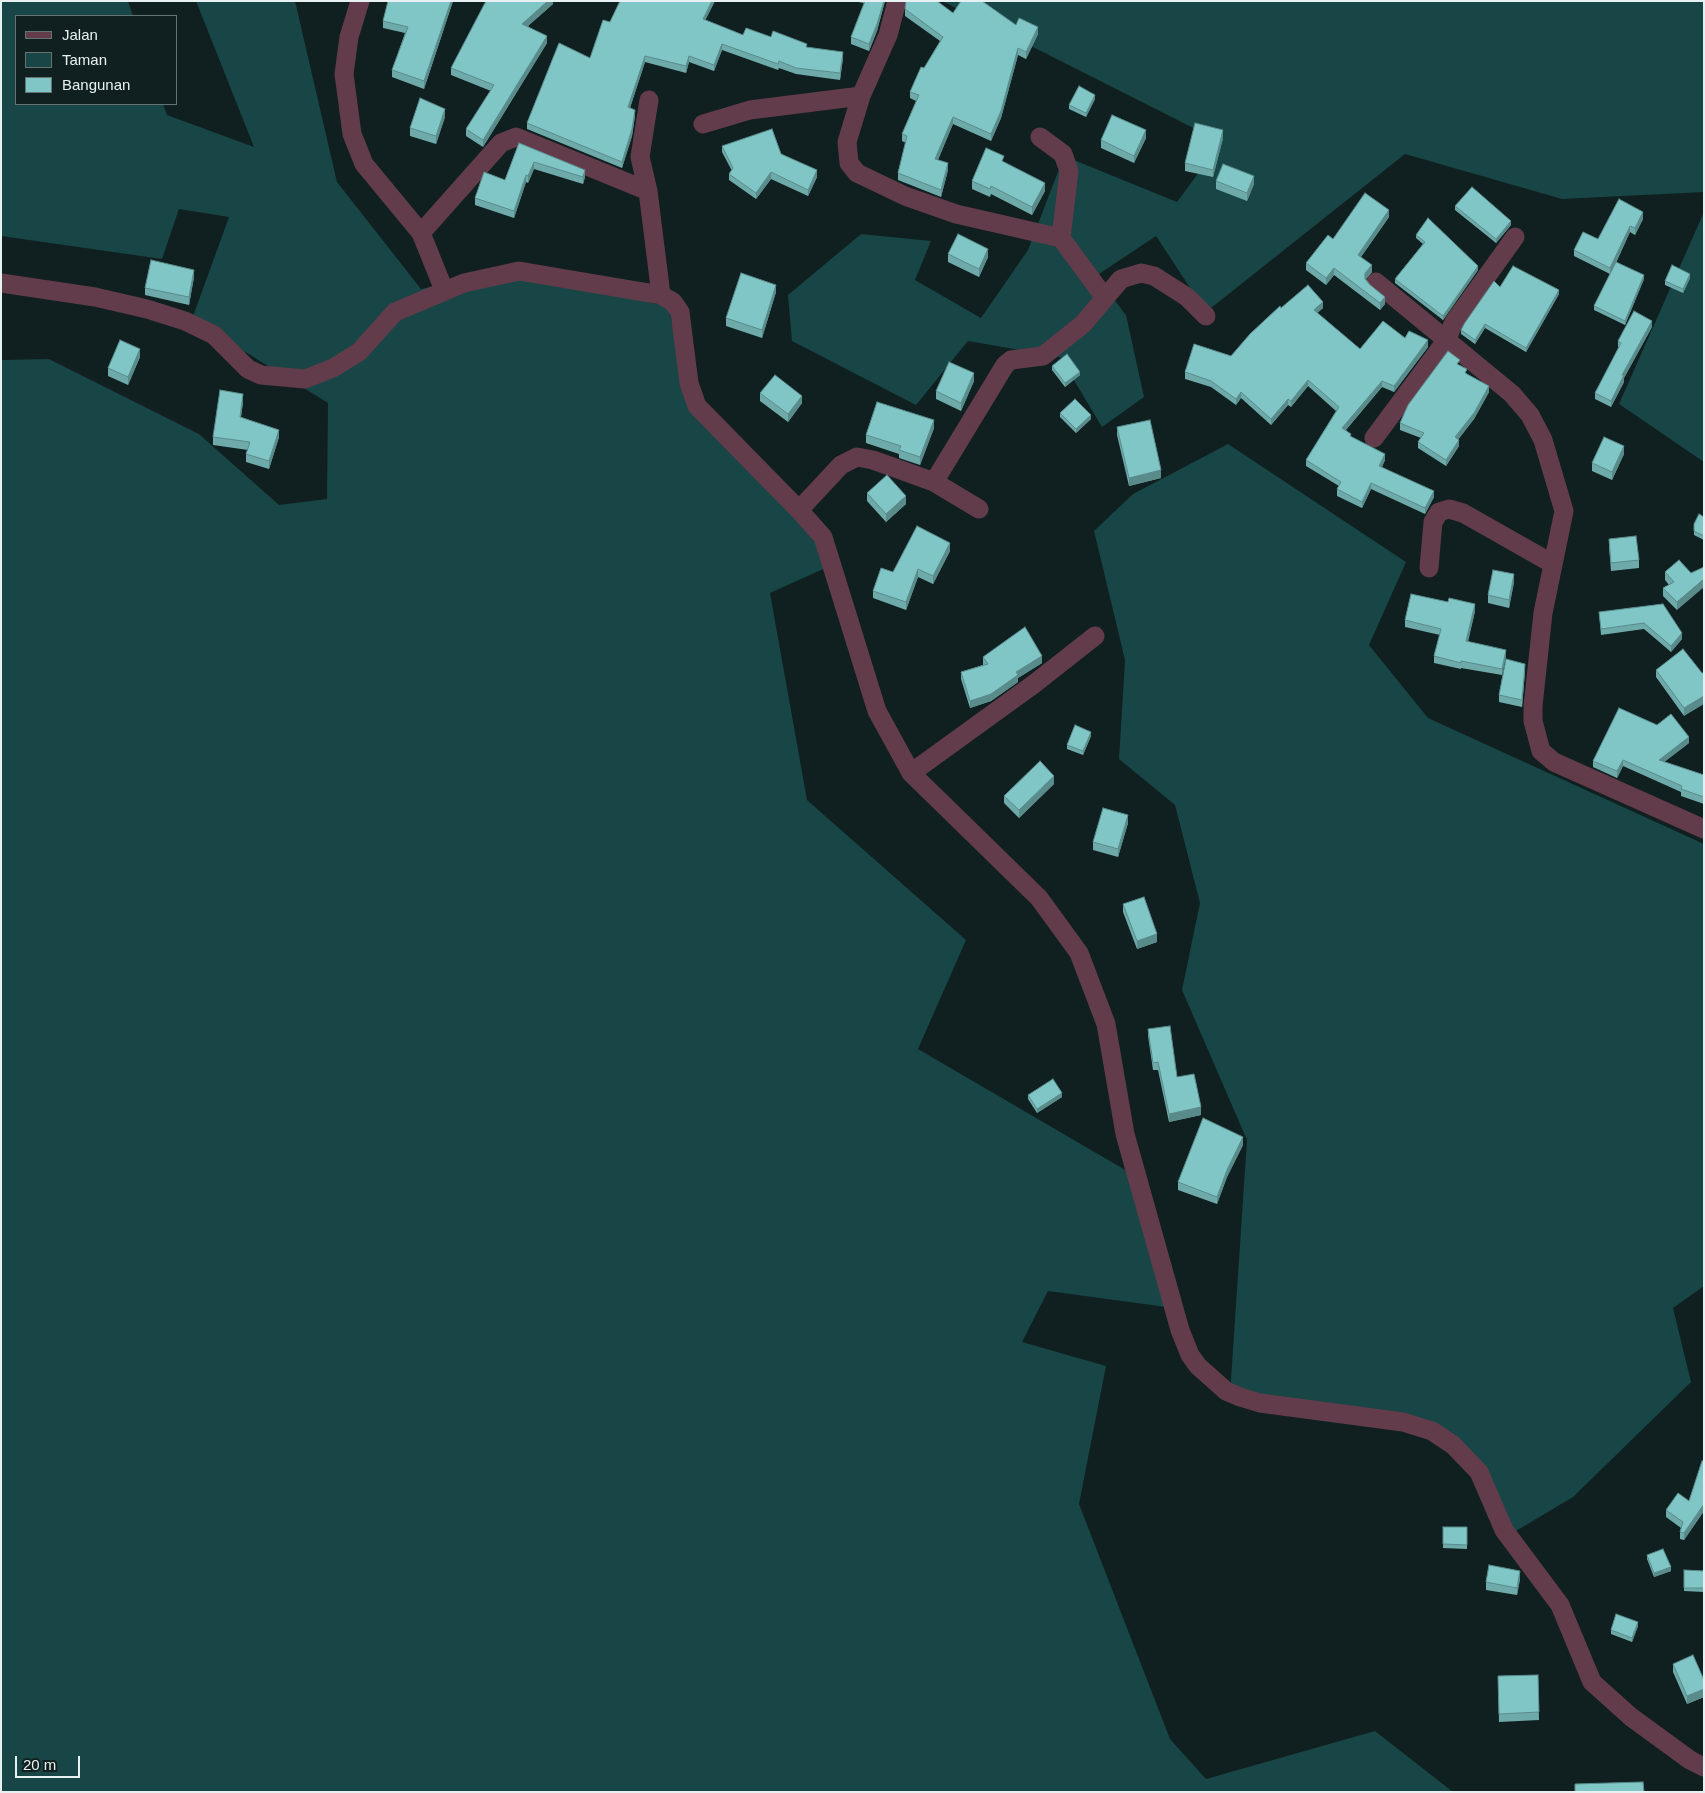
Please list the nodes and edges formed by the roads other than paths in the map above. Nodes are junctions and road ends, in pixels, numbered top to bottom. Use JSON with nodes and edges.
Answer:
{"nodes":[{"id":1,"x":360,"y":1,"type":"edge"},
{"id":2,"x":897,"y":1,"type":"edge"},
{"id":3,"x":861,"y":96,"type":"junction"},
{"id":4,"x":649,"y":100,"type":"dead end"},
{"id":5,"x":703,"y":124,"type":"dead end"},
{"id":6,"x":1040,"y":137,"type":"dead end"},
{"id":7,"x":648,"y":191,"type":"junction"},
{"id":8,"x":421,"y":233,"type":"junction"},
{"id":9,"x":1515,"y":237,"type":"dead end"},
{"id":10,"x":1061,"y":238,"type":"junction"},
{"id":11,"x":1376,"y":282,"type":"dead end"},
{"id":12,"x":1,"y":284,"type":"edge"},
{"id":13,"x":444,"y":290,"type":"junction"},
{"id":14,"x":662,"y":295,"type":"junction"},
{"id":15,"x":1105,"y":298,"type":"junction"},
{"id":16,"x":1206,"y":316,"type":"dead end"},
{"id":17,"x":1446,"y":341,"type":"junction"},
{"id":18,"x":1374,"y":438,"type":"dead end"},
{"id":19,"x":934,"y":482,"type":"junction"},
{"id":20,"x":979,"y":509,"type":"dead end"},
{"id":21,"x":799,"y":510,"type":"junction"},
{"id":22,"x":1553,"y":564,"type":"junction"},
{"id":23,"x":1429,"y":568,"type":"dead end"},
{"id":24,"x":1095,"y":636,"type":"dead end"},
{"id":25,"x":911,"y":773,"type":"junction"},
{"id":26,"x":1704,"y":829,"type":"edge"},
{"id":27,"x":1704,"y":1766,"type":"edge"}],
"edges":[{"from":1,"to":8,"type":"street"},
{"from":2,"to":3,"type":"street"},
{"from":3,"to":5,"type":"street"},
{"from":3,"to":10,"type":"street"},
{"from":4,"to":7,"type":"street"},
{"from":6,"to":10,"type":"street"},
{"from":7,"to":8,"type":"street"},
{"from":7,"to":14,"type":"street"},
{"from":8,"to":13,"type":"street"},
{"from":9,"to":17,"type":"street"},
{"from":10,"to":15,"type":"street"},
{"from":11,"to":17,"type":"street"},
{"from":12,"to":13,"type":"street"},
{"from":13,"to":14,"type":"street"},
{"from":14,"to":21,"type":"street"},
{"from":15,"to":16,"type":"street"},
{"from":15,"to":19,"type":"street"},
{"from":17,"to":18,"type":"street"},
{"from":17,"to":22,"type":"street"},
{"from":19,"to":20,"type":"street"},
{"from":19,"to":21,"type":"street"},
{"from":21,"to":25,"type":"street"},
{"from":22,"to":23,"type":"street"},
{"from":22,"to":26,"type":"street"},
{"from":24,"to":25,"type":"street"},
{"from":25,"to":27,"type":"street"}]}
